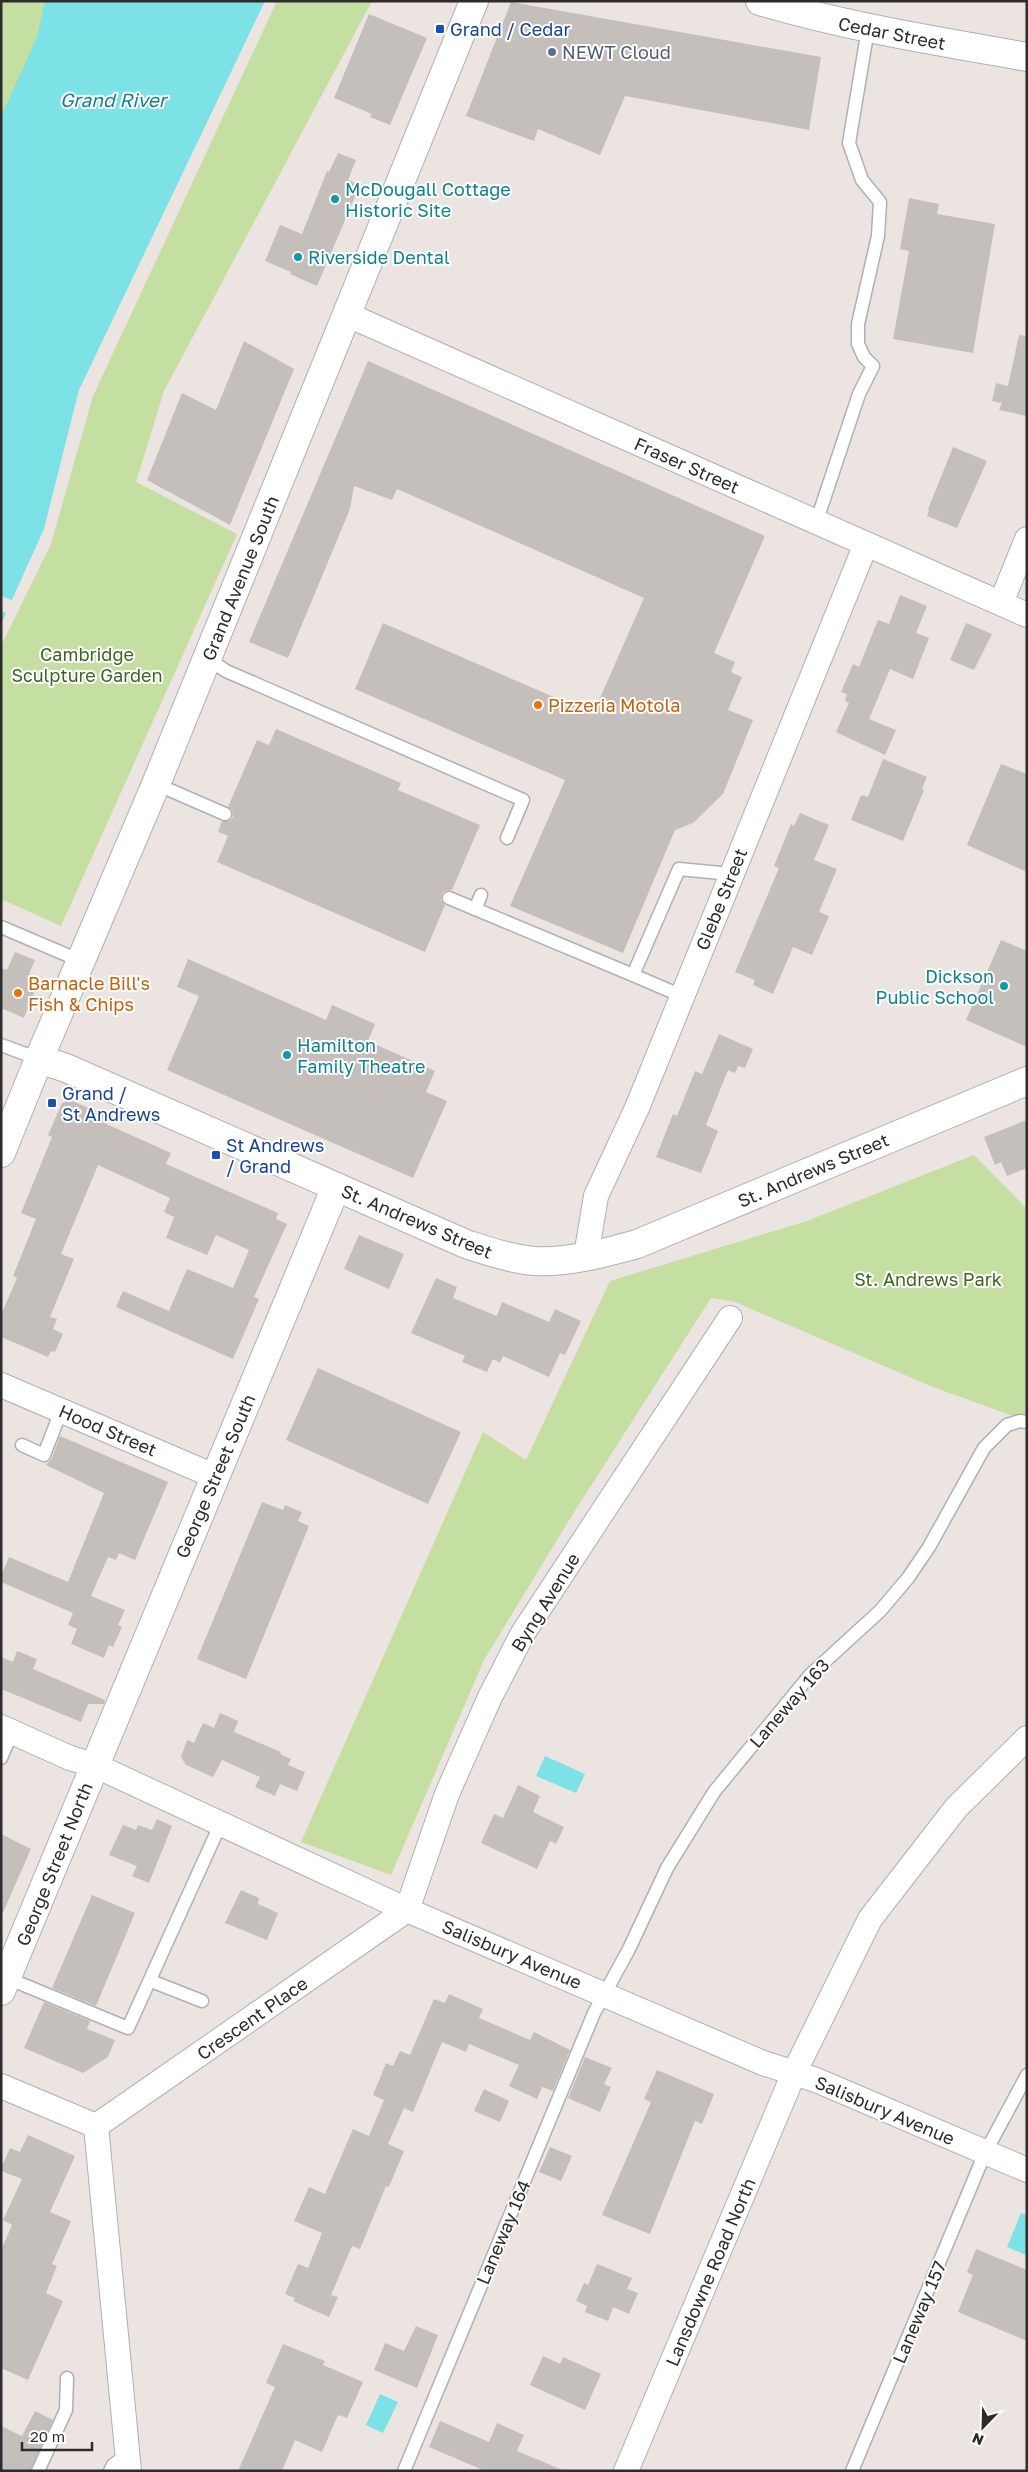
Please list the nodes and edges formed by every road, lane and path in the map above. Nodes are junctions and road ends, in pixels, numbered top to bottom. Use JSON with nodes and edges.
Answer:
{"nodes":[{"id":1,"x":474,"y":1,"type":"edge"},
{"id":2,"x":760,"y":1,"type":"edge"},
{"id":3,"x":824,"y":10,"type":"edge"},
{"id":4,"x":868,"y":29,"type":"junction"},
{"id":5,"x":1027,"y":57,"type":"edge"},
{"id":6,"x":348,"y":315,"type":"junction"},
{"id":7,"x":816,"y":523,"type":"junction"},
{"id":8,"x":1027,"y":539,"type":"edge"},
{"id":9,"x":866,"y":544,"type":"junction"},
{"id":10,"x":1001,"y":603,"type":"junction"},
{"id":11,"x":1027,"y":615,"type":"edge"},
{"id":12,"x":207,"y":658,"type":"junction"},
{"id":13,"x":156,"y":784,"type":"junction"},
{"id":14,"x":225,"y":814,"type":"dead end"},
{"id":15,"x":507,"y":838,"type":"dead end"},
{"id":16,"x":731,"y":874,"type":"junction"},
{"id":17,"x":481,"y":895,"type":"dead end"},
{"id":18,"x":448,"y":898,"type":"dead end"},
{"id":19,"x":475,"y":909,"type":"junction"},
{"id":20,"x":1,"y":928,"type":"edge"},
{"id":21,"x":81,"y":961,"type":"junction"},
{"id":22,"x":634,"y":975,"type":"junction"},
{"id":23,"x":682,"y":996,"type":"junction"},
{"id":24,"x":1,"y":1045,"type":"edge"},
{"id":25,"x":39,"y":1059,"type":"junction"},
{"id":26,"x":1027,"y":1081,"type":"edge"},
{"id":27,"x":1,"y":1153,"type":"edge"},
{"id":28,"x":336,"y":1187,"type":"junction"},
{"id":29,"x":586,"y":1256,"type":"junction"},
{"id":30,"x":730,"y":1318,"type":"dead end"},
{"id":31,"x":1,"y":1385,"type":"edge"},
{"id":32,"x":61,"y":1411,"type":"junction"},
{"id":33,"x":1027,"y":1422,"type":"edge"},
{"id":34,"x":22,"y":1445,"type":"dead end"},
{"id":35,"x":214,"y":1476,"type":"junction"},
{"id":36,"x":7,"y":1730,"type":"edge"},
{"id":37,"x":1027,"y":1738,"type":"edge"},
{"id":38,"x":1,"y":1758,"type":"edge"},
{"id":39,"x":94,"y":1765,"type":"junction"},
{"id":40,"x":221,"y":1823,"type":"junction"},
{"id":41,"x":408,"y":1910,"type":"junction"},
{"id":42,"x":151,"y":1981,"type":"junction"},
{"id":43,"x":4,"y":1985,"type":"edge"},
{"id":44,"x":603,"y":1994,"type":"junction"},
{"id":45,"x":202,"y":2001,"type":"dead end"},
{"id":46,"x":794,"y":2073,"type":"junction"},
{"id":47,"x":1027,"y":2075,"type":"edge"},
{"id":48,"x":1,"y":2086,"type":"edge"},
{"id":49,"x":96,"y":2126,"type":"junction"},
{"id":50,"x":985,"y":2153,"type":"junction"},
{"id":51,"x":1027,"y":2170,"type":"edge"},
{"id":52,"x":67,"y":2378,"type":"dead end"},
{"id":53,"x":122,"y":2466,"type":"edge"},
{"id":54,"x":38,"y":2471,"type":"edge"},
{"id":55,"x":404,"y":2471,"type":"edge"},
{"id":56,"x":626,"y":2471,"type":"edge"},
{"id":57,"x":852,"y":2471,"type":"edge"}],
"edges":[{"from":1,"to":6,"type":"main road","name":"Grand Avenue South"},
{"from":2,"to":3,"type":"main road","name":"Cedar Street"},
{"from":3,"to":4,"type":"main road","name":"Cedar Street"},
{"from":4,"to":5,"type":"main road","name":"Cedar Street"},
{"from":4,"to":7,"type":"lane"},
{"from":6,"to":7,"type":"street","name":"Fraser Street"},
{"from":6,"to":12,"type":"main road","name":"Grand Avenue South"},
{"from":7,"to":9,"type":"street","name":"Fraser Street"},
{"from":8,"to":10,"type":"street"},
{"from":9,"to":10,"type":"street","name":"Fraser Street"},
{"from":9,"to":16,"type":"street","name":"Glebe Street"},
{"from":10,"to":11,"type":"street","name":"Fraser Street"},
{"from":12,"to":13,"type":"main road","name":"Grand Avenue South"},
{"from":12,"to":15,"type":"lane"},
{"from":13,"to":14,"type":"lane"},
{"from":13,"to":21,"type":"main road","name":"Grand Avenue South"},
{"from":16,"to":22,"type":"lane"},
{"from":16,"to":23,"type":"street","name":"Glebe Street"},
{"from":17,"to":19,"type":"lane"},
{"from":18,"to":19,"type":"lane"},
{"from":19,"to":22,"type":"lane"},
{"from":20,"to":21,"type":"lane"},
{"from":21,"to":25,"type":"main road","name":"Grand Avenue South"},
{"from":22,"to":23,"type":"lane"},
{"from":23,"to":29,"type":"street","name":"Glebe Street"},
{"from":24,"to":25,"type":"lane"},
{"from":25,"to":27,"type":"main road","name":"Grand Avenue South"},
{"from":25,"to":28,"type":"main road","name":"St. Andrews Street"},
{"from":26,"to":29,"type":"main road","name":"St. Andrews Street"},
{"from":28,"to":29,"type":"main road","name":"St. Andrews Street"},
{"from":28,"to":35,"type":"main road","name":"George Street South"},
{"from":30,"to":41,"type":"street","name":"Byng Avenue"},
{"from":31,"to":32,"type":"street","name":"Hood Street"},
{"from":32,"to":34,"type":"lane"},
{"from":32,"to":35,"type":"street","name":"Hood Street"},
{"from":33,"to":44,"type":"lane","name":"Laneway 163"},
{"from":35,"to":39,"type":"main road","name":"George Street South"},
{"from":36,"to":38,"type":"lane"},
{"from":36,"to":39,"type":"street","name":"Salisbury Avenue"},
{"from":37,"to":46,"type":"street","name":"Lansdowne Road North"},
{"from":39,"to":40,"type":"street","name":"Salisbury Avenue"},
{"from":39,"to":43,"type":"main road","name":"George Street North"},
{"from":40,"to":41,"type":"street","name":"Salisbury Avenue"},
{"from":40,"to":42,"type":"lane"},
{"from":41,"to":44,"type":"street","name":"Salisbury Avenue"},
{"from":41,"to":49,"type":"street","name":"Crescent Place"},
{"from":42,"to":43,"type":"lane"},
{"from":42,"to":45,"type":"lane"},
{"from":44,"to":46,"type":"street","name":"Salisbury Avenue"},
{"from":44,"to":55,"type":"lane","name":"Laneway 164"},
{"from":46,"to":50,"type":"street","name":"Salisbury Avenue"},
{"from":46,"to":56,"type":"street","name":"Lansdowne Road North"},
{"from":47,"to":50,"type":"lane","name":"Laneway 157"},
{"from":48,"to":49,"type":"street"},
{"from":49,"to":53,"type":"street"},
{"from":50,"to":51,"type":"street","name":"Salisbury Avenue"},
{"from":50,"to":57,"type":"lane","name":"Laneway 157"},
{"from":52,"to":54,"type":"lane"}]}
